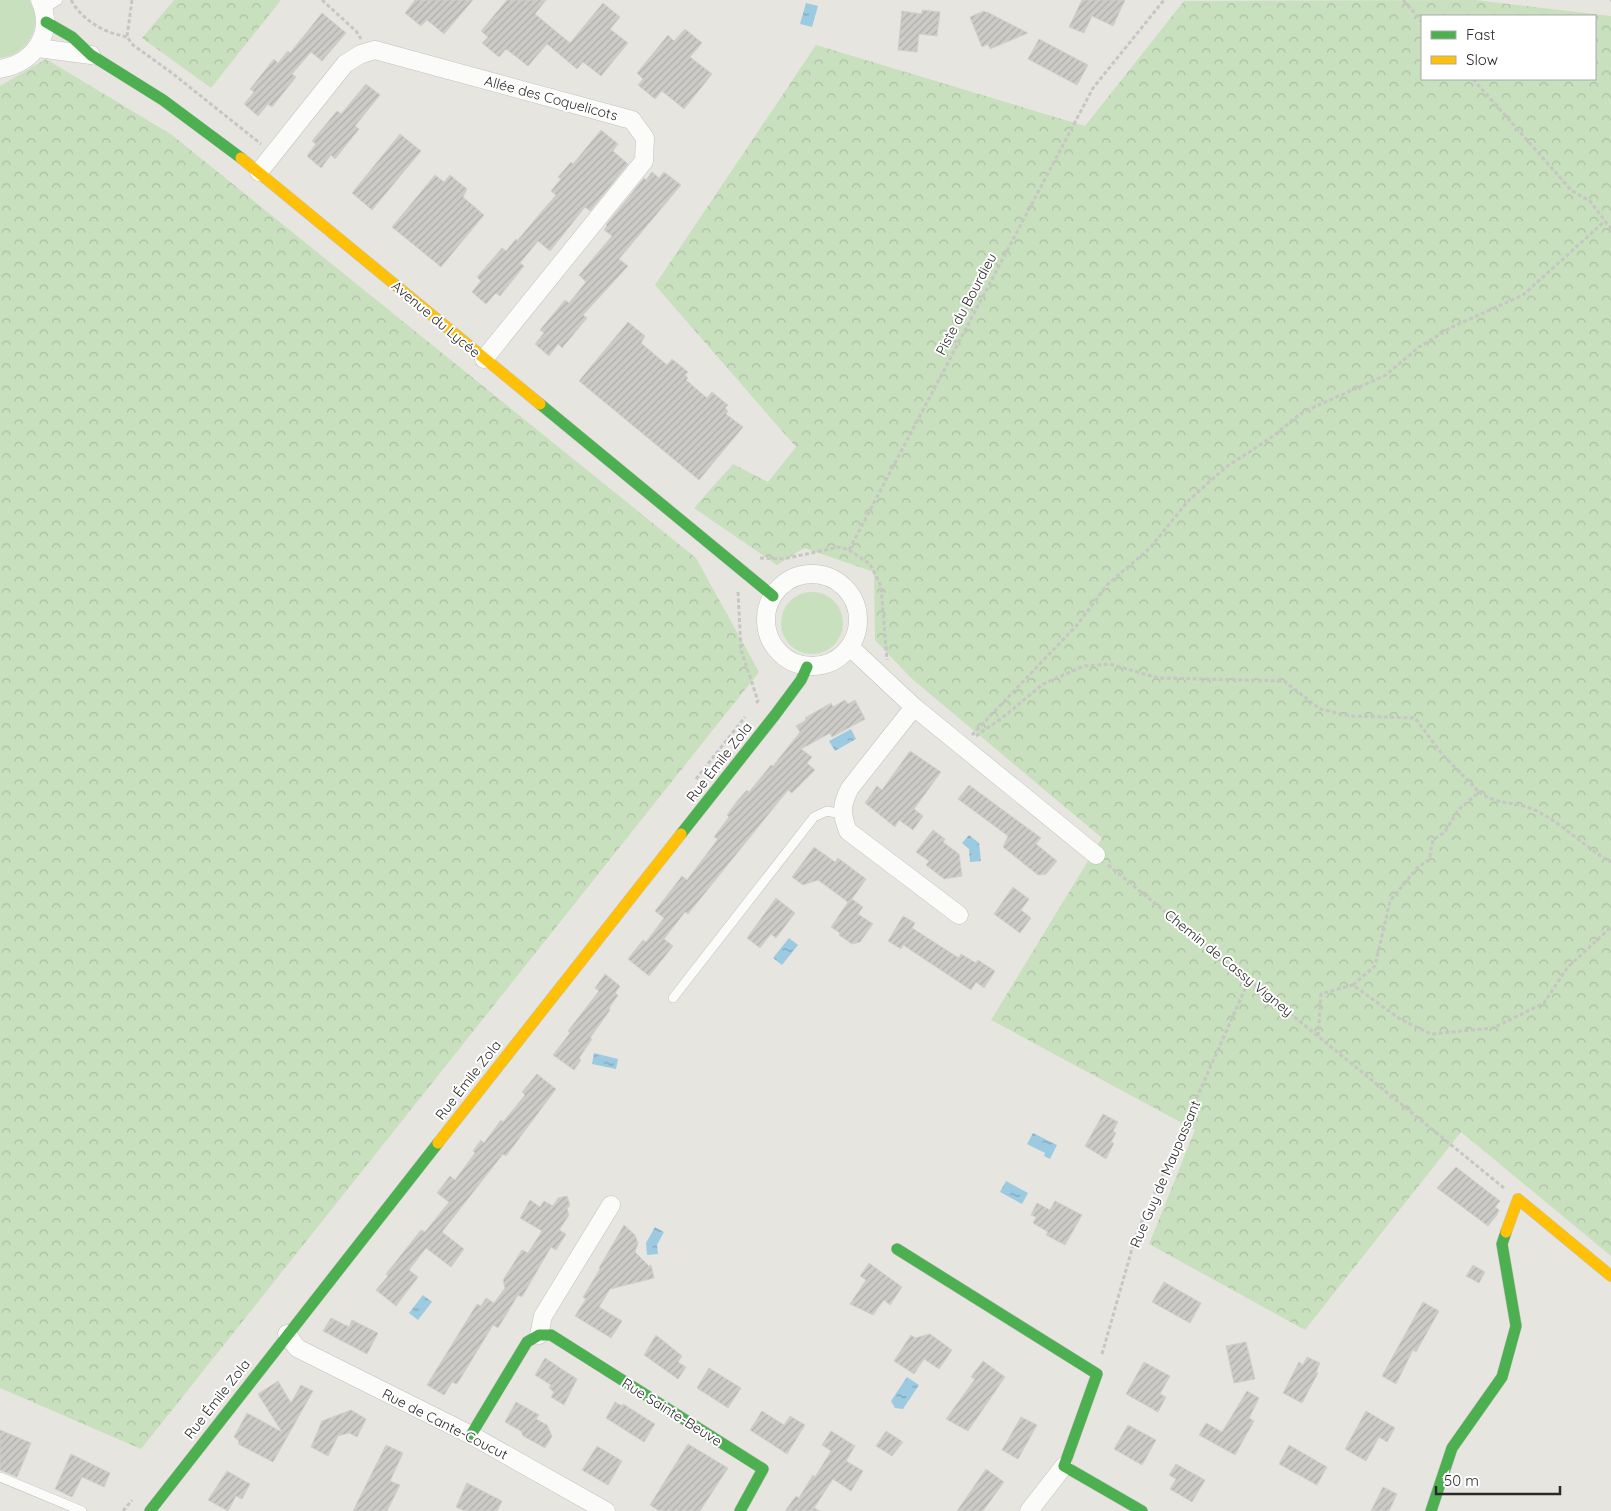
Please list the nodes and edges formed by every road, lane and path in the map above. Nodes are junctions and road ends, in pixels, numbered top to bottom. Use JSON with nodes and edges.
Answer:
{"nodes":[{"id":1,"x":71,"y":0,"type":"edge"},
{"id":2,"x":132,"y":0,"type":"edge"},
{"id":3,"x":322,"y":0,"type":"edge"},
{"id":4,"x":1164,"y":0,"type":"edge"},
{"id":5,"x":1403,"y":0,"type":"edge"},
{"id":6,"x":47,"y":8,"type":"edge"},
{"id":7,"x":1421,"y":21,"type":"edge"},
{"id":8,"x":38,"y":48,"type":"junction"},
{"id":9,"x":369,"y":52,"type":"junction"},
{"id":10,"x":91,"y":56,"type":"junction"},
{"id":11,"x":0,"y":70,"type":"edge"},
{"id":12,"x":1474,"y":80,"type":"edge"},
{"id":13,"x":258,"y":172,"type":"junction"},
{"id":14,"x":1605,"y":221,"type":"junction"},
{"id":15,"x":1611,"y":229,"type":"edge"},
{"id":16,"x":484,"y":359,"type":"junction"},
{"id":17,"x":849,"y":550,"type":"junction"},
{"id":18,"x":746,"y":574,"type":"junction"},
{"id":19,"x":773,"y":596,"type":"junction"},
{"id":20,"x":850,"y":647,"type":"junction"},
{"id":21,"x":807,"y":667,"type":"junction"},
{"id":22,"x":881,"y":674,"type":"junction"},
{"id":23,"x":914,"y":707,"type":"junction"},
{"id":24,"x":752,"y":709,"type":"dead end"},
{"id":25,"x":746,"y":716,"type":"dead end"},
{"id":26,"x":963,"y":745,"type":"junction"},
{"id":27,"x":691,"y":785,"type":"dead end"},
{"id":28,"x":1479,"y":792,"type":"junction"},
{"id":29,"x":841,"y":814,"type":"junction"},
{"id":30,"x":1096,"y":855,"type":"joint"},
{"id":31,"x":1611,"y":862,"type":"edge"},
{"id":32,"x":959,"y":915,"type":"dead end"},
{"id":33,"x":1611,"y":927,"type":"edge"},
{"id":34,"x":1249,"y":980,"type":"junction"},
{"id":35,"x":1353,"y":985,"type":"junction"},
{"id":36,"x":673,"y":998,"type":"dead end"},
{"id":37,"x":1318,"y":1036,"type":"junction"},
{"id":38,"x":1518,"y":1199,"type":"junction"},
{"id":39,"x":611,"y":1204,"type":"dead end"},
{"id":40,"x":897,"y":1249,"type":"dead end"},
{"id":41,"x":1611,"y":1276,"type":"edge"},
{"id":42,"x":286,"y":1334,"type":"junction"},
{"id":43,"x":539,"y":1335,"type":"junction"},
{"id":44,"x":1097,"y":1374,"type":"junction"},
{"id":45,"x":470,"y":1435,"type":"junction"},
{"id":46,"x":1064,"y":1466,"type":"junction"},
{"id":47,"x":0,"y":1477,"type":"edge"},
{"id":48,"x":136,"y":1495,"type":"dead end"},
{"id":49,"x":82,"y":1511,"type":"edge"},
{"id":50,"x":123,"y":1511,"type":"edge"},
{"id":51,"x":150,"y":1511,"type":"edge"},
{"id":52,"x":606,"y":1511,"type":"edge"},
{"id":53,"x":740,"y":1511,"type":"edge"},
{"id":54,"x":1029,"y":1511,"type":"edge"},
{"id":55,"x":1142,"y":1511,"type":"edge"},
{"id":56,"x":1431,"y":1511,"type":"edge"}],
"edges":[{"from":1,"to":2,"type":"path"},
{"from":3,"to":9,"type":"path"},
{"from":4,"to":17,"type":"path","name":"Piste du Bourdieu"},
{"from":5,"to":7,"type":"path"},
{"from":6,"to":8,"type":"street"},
{"from":6,"to":10,"type":"street","name":"Avenue du Lycée"},
{"from":8,"to":10,"type":"street","name":"Avenue du Lycée"},
{"from":8,"to":11,"type":"street"},
{"from":9,"to":13,"type":"street"},
{"from":9,"to":16,"type":"street","name":"Allée des Coquelicots"},
{"from":10,"to":13,"type":"street","name":"Avenue du Lycée"},
{"from":12,"to":14,"type":"path"},
{"from":13,"to":16,"type":"street","name":"Avenue du Lycée"},
{"from":14,"to":15,"type":"path"},
{"from":14,"to":26,"type":"path"},
{"from":16,"to":18,"type":"street","name":"Avenue du Lycée"},
{"from":17,"to":18,"type":"path"},
{"from":17,"to":22,"type":"path"},
{"from":18,"to":19,"type":"street","name":"Avenue du Lycée"},
{"from":18,"to":24,"type":"path"},
{"from":19,"to":20,"type":"street"},
{"from":19,"to":21,"type":"street"},
{"from":20,"to":21,"type":"street"},
{"from":20,"to":22,"type":"street"},
{"from":21,"to":42,"type":"street","name":"Rue Émile Zola"},
{"from":22,"to":23,"type":"street"},
{"from":23,"to":26,"type":"street"},
{"from":23,"to":29,"type":"street"},
{"from":25,"to":27,"type":"path"},
{"from":26,"to":28,"type":"path"},
{"from":26,"to":30,"type":"street"},
{"from":28,"to":31,"type":"path"},
{"from":28,"to":35,"type":"path"},
{"from":29,"to":32,"type":"street"},
{"from":29,"to":36,"type":"lane"},
{"from":30,"to":34,"type":"path","name":"Chemin de Cassy Vigney"},
{"from":33,"to":35,"type":"path"},
{"from":34,"to":37,"type":"path","name":"Chemin de Cassy Vigney"},
{"from":34,"to":44,"type":"path","name":"Rue Guy de Maupassant"},
{"from":35,"to":37,"type":"path"},
{"from":37,"to":38,"type":"path","name":"Chemin de Cassy Vigney"},
{"from":38,"to":41,"type":"street"},
{"from":38,"to":56,"type":"street"},
{"from":39,"to":43,"type":"street"},
{"from":40,"to":44,"type":"street"},
{"from":42,"to":45,"type":"street","name":"Rue de Cante-Coucut"},
{"from":42,"to":51,"type":"street","name":"Rue Émile Zola"},
{"from":43,"to":45,"type":"street"},
{"from":43,"to":53,"type":"street","name":"Rue Sainte-Beuve"},
{"from":44,"to":46,"type":"street"},
{"from":45,"to":52,"type":"street","name":"Rue de Cante-Coucut"},
{"from":46,"to":54,"type":"street"},
{"from":46,"to":55,"type":"street"},
{"from":47,"to":49,"type":"lane"},
{"from":48,"to":50,"type":"path"}]}
